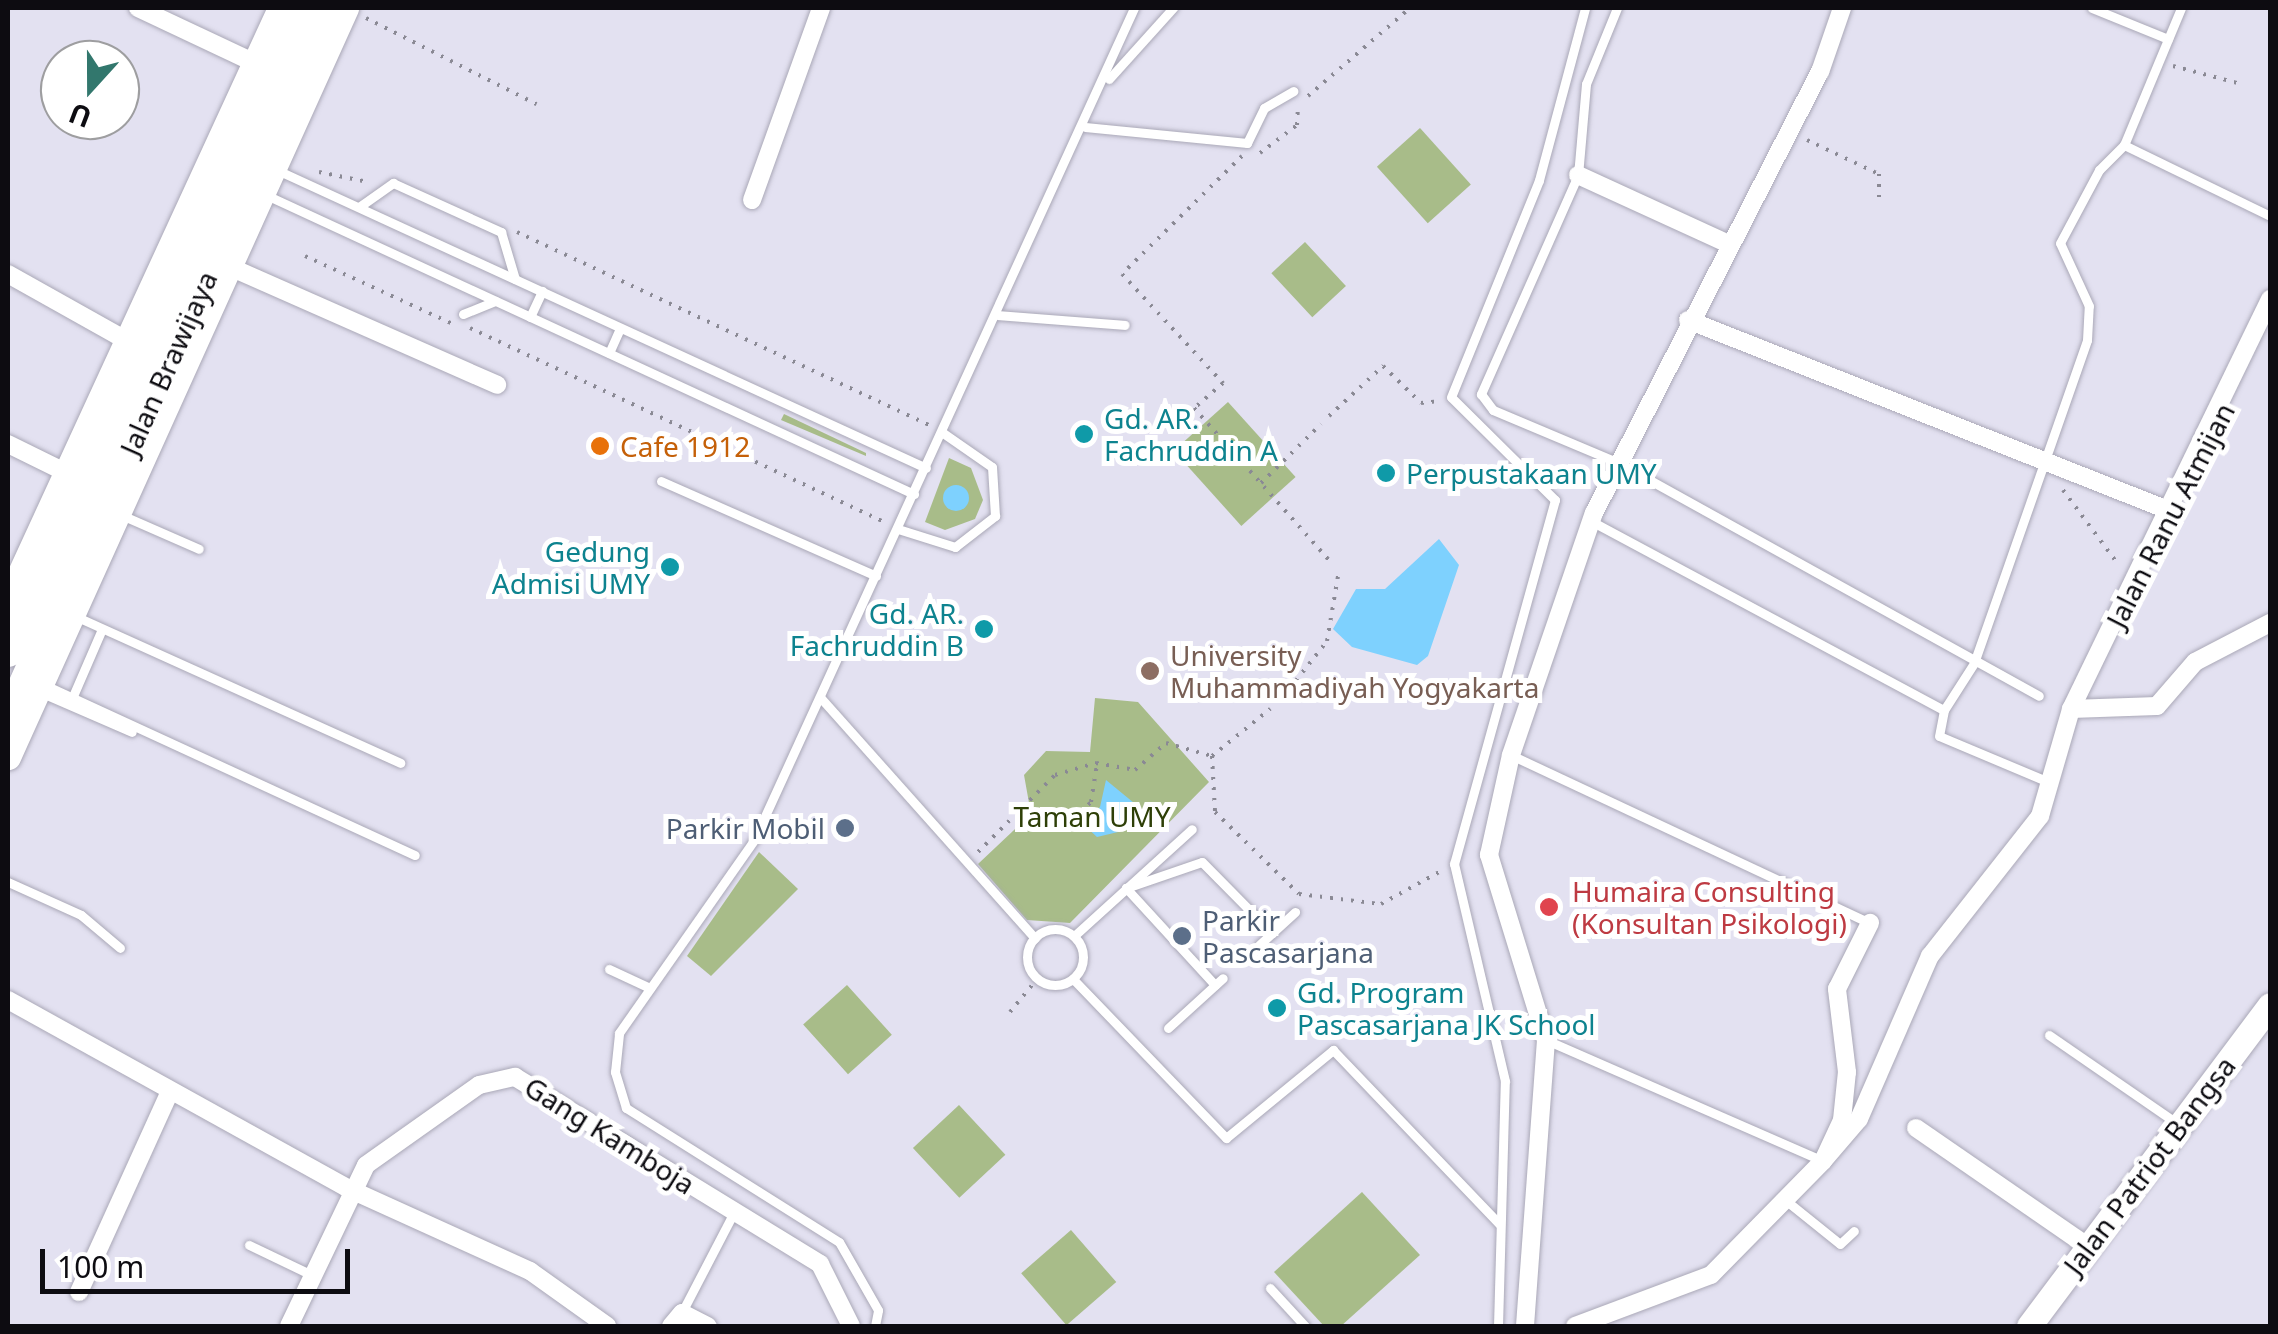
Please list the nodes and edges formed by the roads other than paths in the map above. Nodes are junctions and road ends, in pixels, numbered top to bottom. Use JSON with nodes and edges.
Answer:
{"nodes":[{"id":1,"x":138,"y":8,"type":"edge"},
{"id":2,"x":280,"y":8,"type":"edge"},
{"id":3,"x":301,"y":8,"type":"edge"},
{"id":4,"x":328,"y":8,"type":"edge"},
{"id":5,"x":346,"y":8,"type":"edge"},
{"id":6,"x":821,"y":8,"type":"edge"},
{"id":7,"x":1134,"y":8,"type":"edge"},
{"id":8,"x":1174,"y":8,"type":"edge"},
{"id":9,"x":1572,"y":8,"type":"edge"},
{"id":10,"x":1617,"y":8,"type":"edge"},
{"id":11,"x":1842,"y":8,"type":"edge"},
{"id":12,"x":2092,"y":8,"type":"edge"},
{"id":13,"x":2181,"y":8,"type":"edge"},
{"id":14,"x":1583,"y":12,"type":"edge"},
{"id":15,"x":2168,"y":39,"type":"junction"},
{"id":16,"x":255,"y":64,"type":"junction"},
{"id":17,"x":1104,"y":84,"type":"junction"},
{"id":18,"x":1294,"y":91,"type":"dead end"},
{"id":19,"x":1085,"y":127,"type":"junction"},
{"id":20,"x":2124,"y":145,"type":"junction"},
{"id":21,"x":283,"y":172,"type":"junction"},
{"id":22,"x":1578,"y":175,"type":"junction"},
{"id":23,"x":264,"y":194,"type":"junction"},
{"id":24,"x":752,"y":200,"type":"dead end"},
{"id":25,"x":359,"y":207,"type":"junction"},
{"id":26,"x":2270,"y":216,"type":"edge"},
{"id":27,"x":1729,"y":244,"type":"junction"},
{"id":28,"x":230,"y":266,"type":"junction"},
{"id":29,"x":8,"y":274,"type":"edge"},
{"id":30,"x":515,"y":279,"type":"junction"},
{"id":31,"x":542,"y":292,"type":"junction"},
{"id":32,"x":2270,"y":299,"type":"edge"},
{"id":33,"x":496,"y":301,"type":"junction"},
{"id":34,"x":463,"y":314,"type":"dead end"},
{"id":35,"x":998,"y":314,"type":"junction"},
{"id":36,"x":530,"y":317,"type":"junction"},
{"id":37,"x":1688,"y":320,"type":"junction"},
{"id":38,"x":1125,"y":324,"type":"dead end"},
{"id":39,"x":620,"y":328,"type":"junction"},
{"id":40,"x":129,"y":342,"type":"junction"},
{"id":41,"x":609,"y":353,"type":"junction"},
{"id":42,"x":496,"y":386,"type":"dead end"},
{"id":43,"x":942,"y":433,"type":"junction"},
{"id":44,"x":8,"y":444,"type":"edge"},
{"id":45,"x":2041,"y":461,"type":"junction"},
{"id":46,"x":1619,"y":463,"type":"junction"},
{"id":47,"x":926,"y":468,"type":"junction"},
{"id":48,"x":65,"y":472,"type":"junction"},
{"id":49,"x":661,"y":480,"type":"dead end"},
{"id":50,"x":914,"y":494,"type":"junction"},
{"id":51,"x":2173,"y":512,"type":"junction"},
{"id":52,"x":119,"y":514,"type":"junction"},
{"id":53,"x":1591,"y":521,"type":"junction"},
{"id":54,"x":898,"y":528,"type":"junction"},
{"id":55,"x":199,"y":549,"type":"dead end"},
{"id":56,"x":876,"y":576,"type":"junction"},
{"id":57,"x":8,"y":599,"type":"edge"},
{"id":58,"x":72,"y":614,"type":"junction"},
{"id":59,"x":2270,"y":622,"type":"edge"},
{"id":60,"x":102,"y":629,"type":"junction"},
{"id":61,"x":8,"y":652,"type":"edge"},
{"id":62,"x":1974,"y":663,"type":"junction"},
{"id":63,"x":40,"y":687,"type":"junction"},
{"id":64,"x":73,"y":696,"type":"junction"},
{"id":65,"x":2039,"y":696,"type":"dead end"},
{"id":66,"x":820,"y":697,"type":"junction"},
{"id":67,"x":2071,"y":709,"type":"junction"},
{"id":68,"x":1944,"y":710,"type":"junction"},
{"id":69,"x":8,"y":719,"type":"edge"},
{"id":70,"x":132,"y":732,"type":"dead end"},
{"id":71,"x":1511,"y":755,"type":"junction"},
{"id":72,"x":8,"y":757,"type":"edge"},
{"id":73,"x":400,"y":764,"type":"dead end"},
{"id":74,"x":2053,"y":784,"type":"junction"},
{"id":75,"x":1192,"y":829,"type":"dead end"},
{"id":76,"x":415,"y":855,"type":"dead end"},
{"id":77,"x":8,"y":882,"type":"edge"},
{"id":78,"x":1126,"y":888,"type":"junction"},
{"id":79,"x":1295,"y":912,"type":"dead end"},
{"id":80,"x":1870,"y":923,"type":"joint"},
{"id":81,"x":1272,"y":933,"type":"junction"},
{"id":82,"x":1074,"y":936,"type":"junction"},
{"id":83,"x":1035,"y":938,"type":"junction"},
{"id":84,"x":1259,"y":945,"type":"dead end"},
{"id":85,"x":120,"y":948,"type":"dead end"},
{"id":86,"x":609,"y":969,"type":"dead end"},
{"id":87,"x":1073,"y":979,"type":"junction"},
{"id":88,"x":650,"y":988,"type":"junction"},
{"id":89,"x":8,"y":1000,"type":"edge"},
{"id":90,"x":2270,"y":1004,"type":"edge"},
{"id":91,"x":1168,"y":1028,"type":"dead end"},
{"id":92,"x":2049,"y":1036,"type":"dead end"},
{"id":93,"x":1546,"y":1040,"type":"junction"},
{"id":94,"x":170,"y":1091,"type":"junction"},
{"id":95,"x":2180,"y":1126,"type":"junction"},
{"id":96,"x":1916,"y":1128,"type":"dead end"},
{"id":97,"x":1824,"y":1161,"type":"junction"},
{"id":98,"x":347,"y":1188,"type":"junction"},
{"id":99,"x":1788,"y":1203,"type":"junction"},
{"id":100,"x":734,"y":1212,"type":"junction"},
{"id":101,"x":1500,"y":1225,"type":"junction"},
{"id":102,"x":1854,"y":1231,"type":"dead end"},
{"id":103,"x":250,"y":1245,"type":"dead end"},
{"id":104,"x":2088,"y":1246,"type":"junction"},
{"id":105,"x":312,"y":1275,"type":"junction"},
{"id":106,"x":1270,"y":1288,"type":"dead end"},
{"id":107,"x":79,"y":1292,"type":"dead end"},
{"id":108,"x":676,"y":1320,"type":"edge"},
{"id":109,"x":290,"y":1326,"type":"edge"},
{"id":110,"x":607,"y":1326,"type":"edge"},
{"id":111,"x":708,"y":1326,"type":"edge"},
{"id":112,"x":852,"y":1326,"type":"edge"},
{"id":113,"x":874,"y":1326,"type":"edge"},
{"id":114,"x":1304,"y":1326,"type":"edge"},
{"id":115,"x":1498,"y":1326,"type":"edge"},
{"id":116,"x":1525,"y":1326,"type":"edge"},
{"id":117,"x":1575,"y":1326,"type":"edge"},
{"id":118,"x":2029,"y":1326,"type":"edge"}],
"edges":[{"from":1,"to":16,"type":"street"},
{"from":2,"to":16,"type":"street"},
{"from":3,"to":61,"type":"highway","name":"Jalan Brawijaya"},
{"from":4,"to":69,"type":"highway","name":"Jalan Brawijaya"},
{"from":5,"to":21,"type":"street"},
{"from":6,"to":24,"type":"street"},
{"from":7,"to":17,"type":"lane"},
{"from":8,"to":17,"type":"lane"},
{"from":9,"to":14,"type":"lane"},
{"from":10,"to":22,"type":"lane"},
{"from":11,"to":27,"type":"street"},
{"from":12,"to":15,"type":"lane"},
{"from":13,"to":15,"type":"lane"},
{"from":14,"to":101,"type":"lane"},
{"from":15,"to":20,"type":"lane"},
{"from":16,"to":40,"type":"street"},
{"from":17,"to":19,"type":"lane"},
{"from":18,"to":19,"type":"lane"},
{"from":19,"to":35,"type":"lane"},
{"from":20,"to":26,"type":"lane"},
{"from":20,"to":45,"type":"lane"},
{"from":21,"to":23,"type":"street"},
{"from":21,"to":25,"type":"lane"},
{"from":22,"to":27,"type":"street"},
{"from":22,"to":46,"type":"lane"},
{"from":23,"to":28,"type":"street"},
{"from":23,"to":33,"type":"lane"},
{"from":25,"to":30,"type":"lane"},
{"from":25,"to":30,"type":"lane"},
{"from":27,"to":37,"type":"street"},
{"from":28,"to":42,"type":"street"},
{"from":28,"to":52,"type":"street"},
{"from":29,"to":40,"type":"street"},
{"from":30,"to":31,"type":"lane"},
{"from":31,"to":36,"type":"lane"},
{"from":31,"to":39,"type":"lane"},
{"from":32,"to":51,"type":"street","name":"Jalan Ranu Atmijan"},
{"from":33,"to":34,"type":"lane"},
{"from":33,"to":36,"type":"lane"},
{"from":35,"to":38,"type":"lane"},
{"from":35,"to":43,"type":"lane"},
{"from":36,"to":41,"type":"lane"},
{"from":37,"to":45,"type":"street"},
{"from":37,"to":46,"type":"street"},
{"from":39,"to":41,"type":"lane"},
{"from":39,"to":47,"type":"lane"},
{"from":40,"to":48,"type":"street"},
{"from":41,"to":50,"type":"lane"},
{"from":43,"to":47,"type":"lane"},
{"from":43,"to":54,"type":"lane"},
{"from":44,"to":48,"type":"street"},
{"from":45,"to":51,"type":"street"},
{"from":45,"to":62,"type":"lane"},
{"from":46,"to":53,"type":"street"},
{"from":46,"to":62,"type":"lane"},
{"from":47,"to":50,"type":"lane"},
{"from":48,"to":57,"type":"street"},
{"from":49,"to":56,"type":"lane"},
{"from":50,"to":54,"type":"lane"},
{"from":51,"to":67,"type":"street","name":"Jalan Ranu Atmijan"},
{"from":52,"to":55,"type":"lane"},
{"from":52,"to":58,"type":"street"},
{"from":53,"to":68,"type":"lane"},
{"from":53,"to":71,"type":"street"},
{"from":54,"to":56,"type":"lane"},
{"from":56,"to":66,"type":"lane"},
{"from":58,"to":60,"type":"lane"},
{"from":58,"to":63,"type":"street"},
{"from":59,"to":67,"type":"street"},
{"from":60,"to":64,"type":"lane"},
{"from":60,"to":73,"type":"lane"},
{"from":62,"to":65,"type":"lane"},
{"from":62,"to":68,"type":"lane"},
{"from":63,"to":64,"type":"lane"},
{"from":63,"to":70,"type":"lane"},
{"from":63,"to":72,"type":"street"},
{"from":64,"to":76,"type":"lane"},
{"from":66,"to":83,"type":"lane"},
{"from":66,"to":88,"type":"lane"},
{"from":67,"to":74,"type":"street","name":"Jalan Ranu Atmijan"},
{"from":68,"to":74,"type":"lane"},
{"from":71,"to":80,"type":"lane"},
{"from":71,"to":93,"type":"street"},
{"from":74,"to":97,"type":"street","name":"Jalan Ranu Atmijan"},
{"from":75,"to":78,"type":"lane"},
{"from":77,"to":85,"type":"lane"},
{"from":78,"to":81,"type":"lane"},
{"from":78,"to":82,"type":"lane"},
{"from":78,"to":91,"type":"lane"},
{"from":79,"to":81,"type":"lane"},
{"from":80,"to":97,"type":"street"},
{"from":81,"to":84,"type":"lane"},
{"from":82,"to":83,"type":"lane"},
{"from":82,"to":87,"type":"lane"},
{"from":83,"to":87,"type":"lane"},
{"from":86,"to":88,"type":"lane"},
{"from":87,"to":101,"type":"lane"},
{"from":88,"to":113,"type":"lane"},
{"from":89,"to":94,"type":"street"},
{"from":90,"to":95,"type":"street","name":"Jalan Patriot Bangsa"},
{"from":92,"to":95,"type":"lane"},
{"from":93,"to":97,"type":"lane"},
{"from":93,"to":116,"type":"street"},
{"from":94,"to":98,"type":"street"},
{"from":94,"to":107,"type":"street"},
{"from":95,"to":104,"type":"street","name":"Jalan Patriot Bangsa"},
{"from":96,"to":104,"type":"street"},
{"from":97,"to":99,"type":"street"},
{"from":98,"to":100,"type":"street","name":"Gang Kamboja"},
{"from":98,"to":105,"type":"street"},
{"from":98,"to":110,"type":"street"},
{"from":99,"to":102,"type":"lane"},
{"from":99,"to":117,"type":"street"},
{"from":100,"to":108,"type":"lane"},
{"from":100,"to":112,"type":"street","name":"Gang Kamboja"},
{"from":101,"to":115,"type":"lane"},
{"from":103,"to":105,"type":"lane"},
{"from":104,"to":118,"type":"street","name":"Jalan Patriot Bangsa"},
{"from":105,"to":109,"type":"street"},
{"from":106,"to":114,"type":"lane"},
{"from":108,"to":111,"type":"street"}]}
